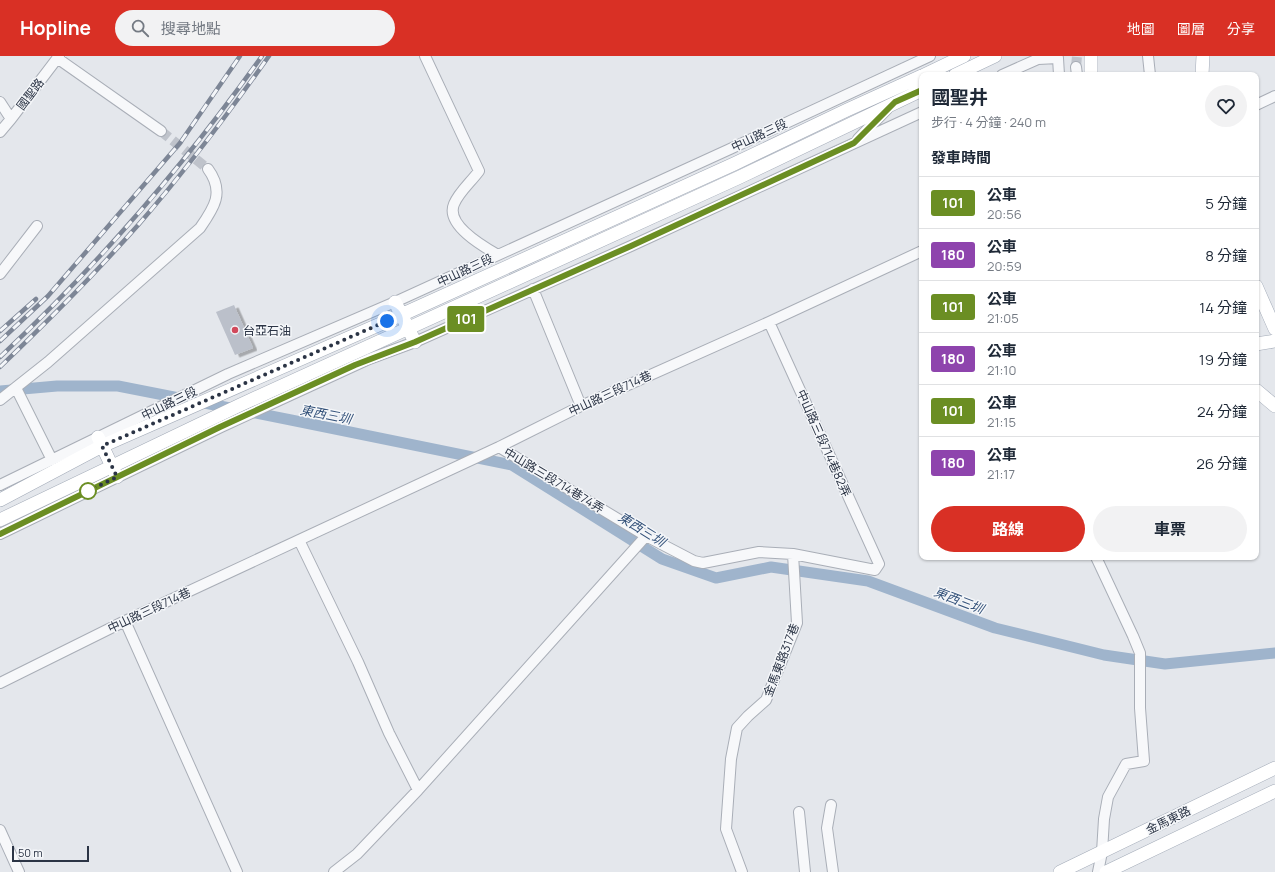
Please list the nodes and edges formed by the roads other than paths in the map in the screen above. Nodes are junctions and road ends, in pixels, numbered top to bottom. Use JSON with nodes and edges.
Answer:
{"nodes":[{"id":1,"x":425,"y":56,"type":"edge"},
{"id":2,"x":930,"y":56,"type":"edge"},
{"id":3,"x":964,"y":56,"type":"edge"},
{"id":4,"x":995,"y":56,"type":"edge"},
{"id":5,"x":1091,"y":56,"type":"edge"},
{"id":6,"x":1148,"y":56,"type":"edge"},
{"id":7,"x":1203,"y":56,"type":"edge"},
{"id":8,"x":58,"y":57,"type":"edge"},
{"id":9,"x":1058,"y":57,"type":"edge"},
{"id":10,"x":947,"y":64,"type":"junction"},
{"id":11,"x":899,"y":69,"type":"junction"},
{"id":12,"x":930,"y":72,"type":"edge"},
{"id":13,"x":961,"y":72,"type":"edge"},
{"id":14,"x":1009,"y":72,"type":"edge"},
{"id":15,"x":1059,"y":72,"type":"edge"},
{"id":16,"x":1091,"y":72,"type":"edge"},
{"id":17,"x":1150,"y":72,"type":"edge"},
{"id":18,"x":1202,"y":72,"type":"edge"},
{"id":19,"x":919,"y":77,"type":"edge"},
{"id":20,"x":919,"y":91,"type":"edge"},
{"id":21,"x":1275,"y":96,"type":"edge"},
{"id":22,"x":0,"y":102,"type":"edge"},
{"id":23,"x":895,"y":102,"type":"junction"},
{"id":24,"x":1259,"y":104,"type":"edge"},
{"id":25,"x":919,"y":113,"type":"edge"},
{"id":26,"x":11,"y":119,"type":"junction"},
{"id":27,"x":892,"y":125,"type":"junction"},
{"id":28,"x":846,"y":127,"type":"junction"},
{"id":29,"x":868,"y":128,"type":"junction"},
{"id":30,"x":161,"y":131,"type":"tunnel mouth"},
{"id":31,"x":0,"y":132,"type":"edge"},
{"id":32,"x":854,"y":143,"type":"junction"},
{"id":33,"x":730,"y":149,"type":"junction"},
{"id":34,"x":734,"y":164,"type":"junction"},
{"id":35,"x":208,"y":169,"type":"tunnel mouth"},
{"id":36,"x":37,"y":226,"type":"dead end"},
{"id":37,"x":919,"y":252,"type":"edge"},
{"id":38,"x":498,"y":255,"type":"junction"},
{"id":39,"x":0,"y":274,"type":"edge"},
{"id":40,"x":533,"y":289,"type":"junction"},
{"id":41,"x":1259,"y":293,"type":"edge"},
{"id":42,"x":395,"y":302,"type":"junction"},
{"id":43,"x":401,"y":315,"type":"junction"},
{"id":44,"x":769,"y":322,"type":"junction"},
{"id":45,"x":407,"y":329,"type":"junction"},
{"id":46,"x":1275,"y":329,"type":"edge"},
{"id":47,"x":415,"y":342,"type":"junction"},
{"id":48,"x":16,"y":388,"type":"junction"},
{"id":49,"x":1259,"y":393,"type":"edge"},
{"id":50,"x":0,"y":400,"type":"edge"},
{"id":51,"x":581,"y":406,"type":"junction"},
{"id":52,"x":1275,"y":406,"type":"edge"},
{"id":53,"x":100,"y":442,"type":"junction"},
{"id":54,"x":499,"y":447,"type":"junction"},
{"id":55,"x":52,"y":460,"type":"junction"},
{"id":56,"x":114,"y":472,"type":"junction"},
{"id":57,"x":0,"y":485,"type":"edge"},
{"id":58,"x":0,"y":500,"type":"edge"},
{"id":59,"x":0,"y":520,"type":"edge"},
{"id":60,"x":0,"y":534,"type":"edge"},
{"id":61,"x":646,"y":536,"type":"junction"},
{"id":62,"x":299,"y":540,"type":"junction"},
{"id":63,"x":792,"y":554,"type":"junction"},
{"id":64,"x":1097,"y":560,"type":"edge"},
{"id":65,"x":879,"y":564,"type":"joint"},
{"id":66,"x":125,"y":621,"type":"junction"},
{"id":67,"x":0,"y":683,"type":"edge"},
{"id":68,"x":1275,"y":768,"type":"edge"},
{"id":69,"x":418,"y":790,"type":"junction"},
{"id":70,"x":1275,"y":791,"type":"edge"},
{"id":71,"x":831,"y":805,"type":"dead end"},
{"id":72,"x":798,"y":812,"type":"dead end"},
{"id":73,"x":0,"y":830,"type":"edge"},
{"id":74,"x":1102,"y":852,"type":"junction"},
{"id":75,"x":19,"y":872,"type":"edge"},
{"id":76,"x":237,"y":872,"type":"edge"},
{"id":77,"x":334,"y":872,"type":"edge"},
{"id":78,"x":742,"y":872,"type":"edge"},
{"id":79,"x":805,"y":872,"type":"edge"},
{"id":80,"x":833,"y":872,"type":"edge"},
{"id":81,"x":1060,"y":872,"type":"edge"},
{"id":82,"x":1098,"y":872,"type":"edge"},
{"id":83,"x":1106,"y":872,"type":"edge"}],
"edges":[{"from":1,"to":38,"type":"street"},
{"from":2,"to":11,"type":"street","name":"中山路三段"},
{"from":3,"to":10,"type":"main road","name":"中山路三段"},
{"from":4,"to":13,"type":"main road"},
{"from":5,"to":16,"type":"main road"},
{"from":6,"to":17,"type":"street"},
{"from":7,"to":18,"type":"main road"},
{"from":8,"to":26,"type":"street","name":"國聖路"},
{"from":8,"to":30,"type":"street"},
{"from":9,"to":14,"type":"street"},
{"from":9,"to":15,"type":"street"},
{"from":10,"to":11,"type":"street"},
{"from":10,"to":12,"type":"main road","name":"中山路三段"},
{"from":11,"to":33,"type":"street","name":"中山路三段"},
{"from":19,"to":34,"type":"main road","name":"中山路三段"},
{"from":20,"to":23,"type":"main road"},
{"from":21,"to":24,"type":"street"},
{"from":22,"to":26,"type":"street"},
{"from":23,"to":28,"type":"main road"},
{"from":23,"to":29,"type":"street"},
{"from":25,"to":27,"type":"street"},
{"from":26,"to":31,"type":"street","name":"國聖路"},
{"from":27,"to":29,"type":"street"},
{"from":27,"to":32,"type":"street"},
{"from":28,"to":29,"type":"street"},
{"from":28,"to":45,"type":"main road"},
{"from":29,"to":32,"type":"street"},
{"from":32,"to":40,"type":"street"},
{"from":33,"to":34,"type":"street"},
{"from":33,"to":38,"type":"street","name":"中山路三段"},
{"from":34,"to":43,"type":"main road","name":"中山路三段"},
{"from":35,"to":48,"type":"street"},
{"from":36,"to":39,"type":"street"},
{"from":37,"to":44,"type":"street","name":"中山路三段714巷"},
{"from":38,"to":42,"type":"street","name":"中山路三段"},
{"from":40,"to":47,"type":"street"},
{"from":40,"to":51,"type":"street"},
{"from":41,"to":46,"type":"main road"},
{"from":42,"to":43,"type":"main road"},
{"from":42,"to":53,"type":"street","name":"中山路三段"},
{"from":43,"to":45,"type":"main road"},
{"from":43,"to":53,"type":"main road","name":"中山路三段"},
{"from":44,"to":51,"type":"street","name":"中山路三段714巷"},
{"from":44,"to":65,"type":"street","name":"中山路三段714巷82弄"},
{"from":45,"to":47,"type":"main road"},
{"from":45,"to":56,"type":"main road"},
{"from":47,"to":56,"type":"street"},
{"from":48,"to":50,"type":"street"},
{"from":48,"to":55,"type":"street"},
{"from":49,"to":52,"type":"main road"},
{"from":51,"to":54,"type":"street","name":"中山路三段714巷"},
{"from":53,"to":55,"type":"street","name":"中山路三段"},
{"from":53,"to":56,"type":"main road"},
{"from":53,"to":58,"type":"main road","name":"中山路三段"},
{"from":54,"to":61,"type":"street","name":"中山路三段714巷74弄"},
{"from":54,"to":62,"type":"street","name":"中山路三段714巷"},
{"from":55,"to":57,"type":"street","name":"中山路三段"},
{"from":56,"to":59,"type":"main road"},
{"from":56,"to":60,"type":"street"},
{"from":61,"to":63,"type":"street","name":"中山路三段714巷74弄"},
{"from":61,"to":69,"type":"street"},
{"from":62,"to":66,"type":"street","name":"中山路三段714巷"},
{"from":62,"to":69,"type":"street"},
{"from":63,"to":65,"type":"street","name":"中山路三段714巷74弄"},
{"from":63,"to":78,"type":"street","name":"金馬東路317巷"},
{"from":64,"to":74,"type":"street"},
{"from":66,"to":67,"type":"street","name":"中山路三段714巷"},
{"from":66,"to":76,"type":"street"},
{"from":68,"to":74,"type":"main road","name":"金馬東路"},
{"from":69,"to":77,"type":"street"},
{"from":70,"to":83,"type":"main road","name":"金馬東路"},
{"from":71,"to":80,"type":"street"},
{"from":72,"to":79,"type":"street"},
{"from":73,"to":75,"type":"street"},
{"from":74,"to":81,"type":"main road","name":"金馬東路"},
{"from":74,"to":82,"type":"street"}]}
